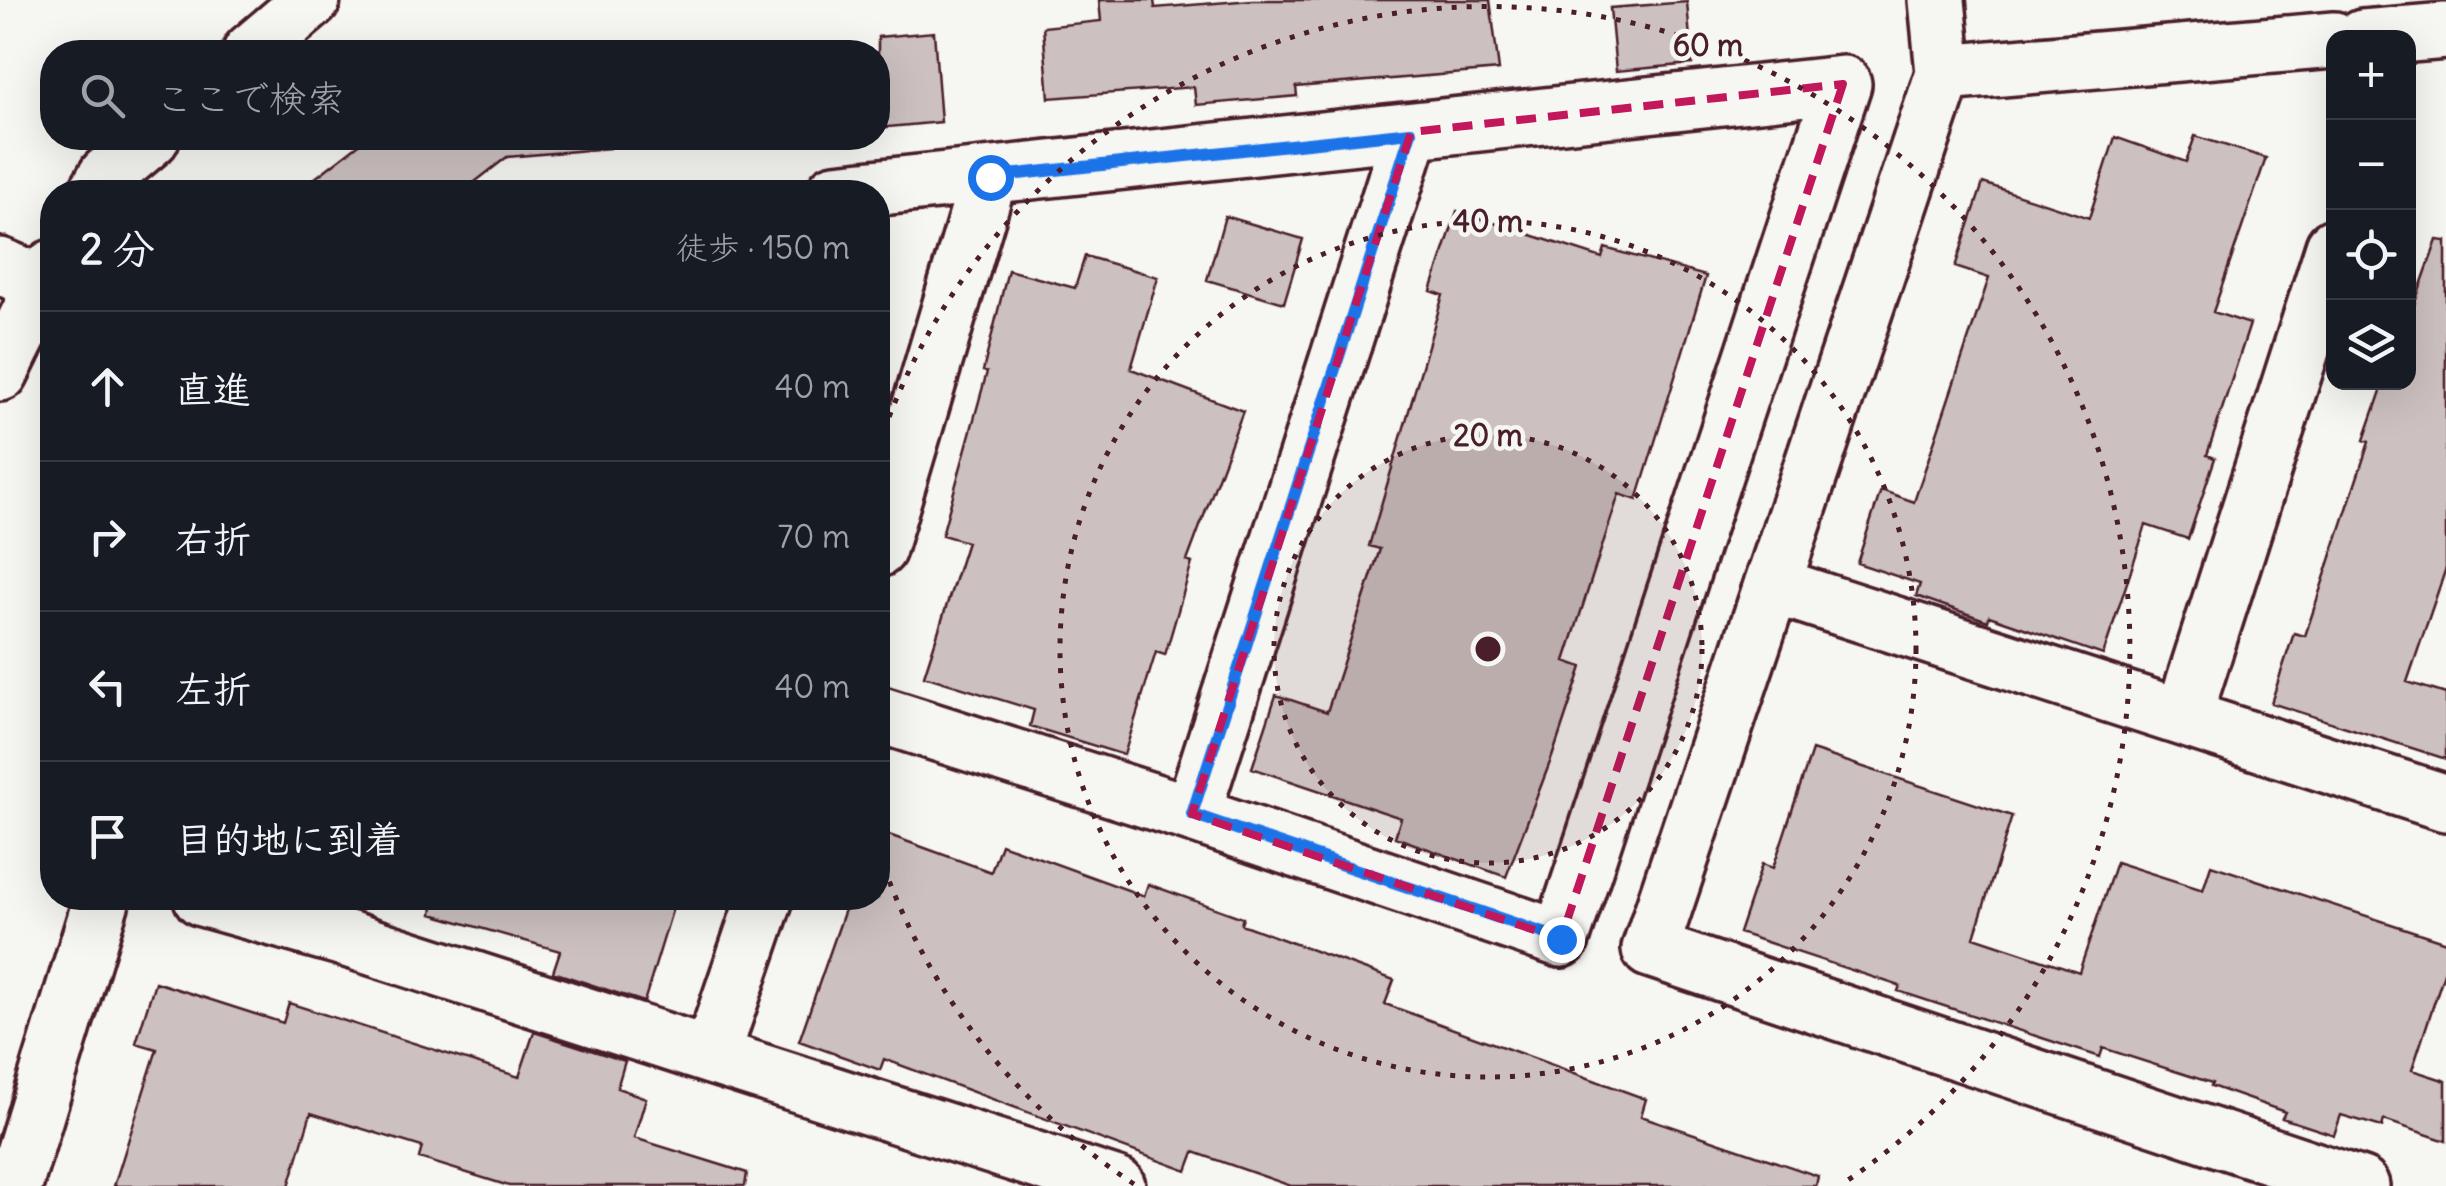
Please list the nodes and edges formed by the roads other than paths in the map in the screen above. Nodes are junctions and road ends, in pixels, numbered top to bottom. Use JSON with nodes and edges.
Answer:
{"nodes":[{"id":1,"x":312,"y":0,"type":"edge"},
{"id":2,"x":1937,"y":0,"type":"edge"},
{"id":3,"x":264,"y":40,"type":"edge"},
{"id":4,"x":2326,"y":41,"type":"edge"},
{"id":5,"x":1944,"y":73,"type":"junction"},
{"id":6,"x":1411,"y":132,"type":"junction"},
{"id":7,"x":137,"y":150,"type":"edge"},
{"id":8,"x":990,"y":177,"type":"junction"},
{"id":9,"x":104,"y":180,"type":"edge"},
{"id":10,"x":890,"y":187,"type":"edge"},
{"id":11,"x":2326,"y":272,"type":"edge"},
{"id":12,"x":32,"y":273,"type":"edge"},
{"id":13,"x":0,"y":373,"type":"edge"},
{"id":14,"x":890,"y":509,"type":"edge"},
{"id":15,"x":1772,"y":585,"type":"junction"},
{"id":16,"x":890,"y":718,"type":"edge"},
{"id":17,"x":2183,"y":718,"type":"junction"},
{"id":18,"x":2446,"y":803,"type":"edge"},
{"id":19,"x":1192,"y":814,"type":"junction"},
{"id":20,"x":98,"y":910,"type":"edge"},
{"id":21,"x":294,"y":910,"type":"edge"},
{"id":22,"x":761,"y":910,"type":"edge"},
{"id":23,"x":347,"y":917,"type":"edge"},
{"id":24,"x":712,"y":1056,"type":"junction"},
{"id":25,"x":14,"y":1186,"type":"edge"},
{"id":26,"x":1116,"y":1186,"type":"edge"},
{"id":27,"x":2361,"y":1186,"type":"edge"}],
"edges":[{"from":1,"to":3,"type":"street"},
{"from":2,"to":5,"type":"street"},
{"from":4,"to":5,"type":"street"},
{"from":5,"to":15,"type":"street"},
{"from":6,"to":8,"type":"street"},
{"from":6,"to":19,"type":"street"},
{"from":6,"to":19,"type":"street"},
{"from":7,"to":9,"type":"street"},
{"from":8,"to":10,"type":"street"},
{"from":8,"to":14,"type":"street"},
{"from":11,"to":17,"type":"street"},
{"from":12,"to":13,"type":"street"},
{"from":15,"to":17,"type":"street"},
{"from":15,"to":27,"type":"street"},
{"from":16,"to":19,"type":"street"},
{"from":17,"to":18,"type":"street"},
{"from":20,"to":25,"type":"street"},
{"from":21,"to":23,"type":"street"},
{"from":22,"to":24,"type":"street"},
{"from":23,"to":24,"type":"street"},
{"from":24,"to":26,"type":"street"}]}
